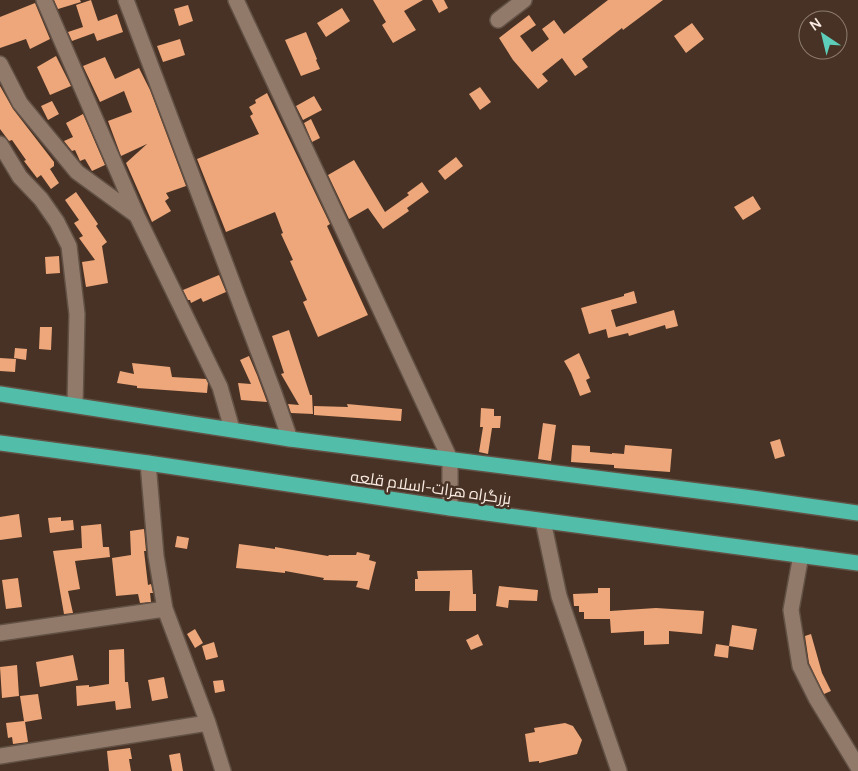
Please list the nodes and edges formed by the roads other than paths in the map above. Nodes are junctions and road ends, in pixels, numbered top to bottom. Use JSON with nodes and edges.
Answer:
{"nodes":[{"id":1,"x":44,"y":0,"type":"edge"},
{"id":2,"x":126,"y":0,"type":"edge"},
{"id":3,"x":236,"y":0,"type":"edge"},
{"id":4,"x":524,"y":0,"type":"edge"},
{"id":5,"x":498,"y":20,"type":"dead end"},
{"id":6,"x":0,"y":64,"type":"edge"},
{"id":7,"x":0,"y":144,"type":"edge"},
{"id":8,"x":137,"y":216,"type":"junction"},
{"id":9,"x":0,"y":394,"type":"edge"},
{"id":10,"x":75,"y":405,"type":"junction"},
{"id":11,"x":232,"y":430,"type":"junction"},
{"id":12,"x":290,"y":440,"type":"junction"},
{"id":13,"x":0,"y":443,"type":"edge"},
{"id":14,"x":450,"y":459,"type":"junction"},
{"id":15,"x":148,"y":463,"type":"junction"},
{"id":16,"x":450,"y":508,"type":"junction"},
{"id":17,"x":858,"y":513,"type":"edge"},
{"id":18,"x":543,"y":521,"type":"junction"},
{"id":19,"x":801,"y":556,"type":"junction"},
{"id":20,"x":858,"y":563,"type":"edge"},
{"id":21,"x":165,"y":609,"type":"junction"},
{"id":22,"x":0,"y":634,"type":"edge"},
{"id":23,"x":208,"y":723,"type":"junction"},
{"id":24,"x":0,"y":756,"type":"edge"},
{"id":25,"x":858,"y":767,"type":"edge"},
{"id":26,"x":223,"y":771,"type":"edge"},
{"id":27,"x":619,"y":771,"type":"edge"}],
"edges":[{"from":1,"to":8,"type":"street"},
{"from":2,"to":12,"type":"street"},
{"from":3,"to":14,"type":"street"},
{"from":4,"to":5,"type":"street"},
{"from":6,"to":8,"type":"street"},
{"from":7,"to":10,"type":"street"},
{"from":8,"to":11,"type":"street"},
{"from":9,"to":10,"type":"highway","name":"بزرگراه هرات-اسلام قلعه"},
{"from":10,"to":11,"type":"highway","name":"بزرگراه هرات-اسلام قلعه"},
{"from":11,"to":12,"type":"highway","name":"بزرگراه هرات-اسلام قلعه"},
{"from":12,"to":14,"type":"highway","name":"بزرگراه هرات-اسلام قلعه"},
{"from":13,"to":15,"type":"highway","name":"بزرگراه هرات-اسلام قلعه"},
{"from":14,"to":16,"type":"street"},
{"from":14,"to":17,"type":"highway","name":"بزرگراه هرات-اسلام قلعه"},
{"from":15,"to":16,"type":"highway","name":"بزرگراه هرات-اسلام قلعه"},
{"from":15,"to":21,"type":"street"},
{"from":16,"to":18,"type":"highway","name":"بزرگراه هرات-اسلام قلعه"},
{"from":18,"to":19,"type":"highway","name":"بزرگراه هرات-اسلام قلعه"},
{"from":18,"to":27,"type":"street"},
{"from":19,"to":20,"type":"highway","name":"بزرگراه هرات-اسلام قلعه"},
{"from":19,"to":25,"type":"street"},
{"from":21,"to":22,"type":"street"},
{"from":21,"to":23,"type":"street"},
{"from":23,"to":24,"type":"street"},
{"from":23,"to":26,"type":"street"}]}
